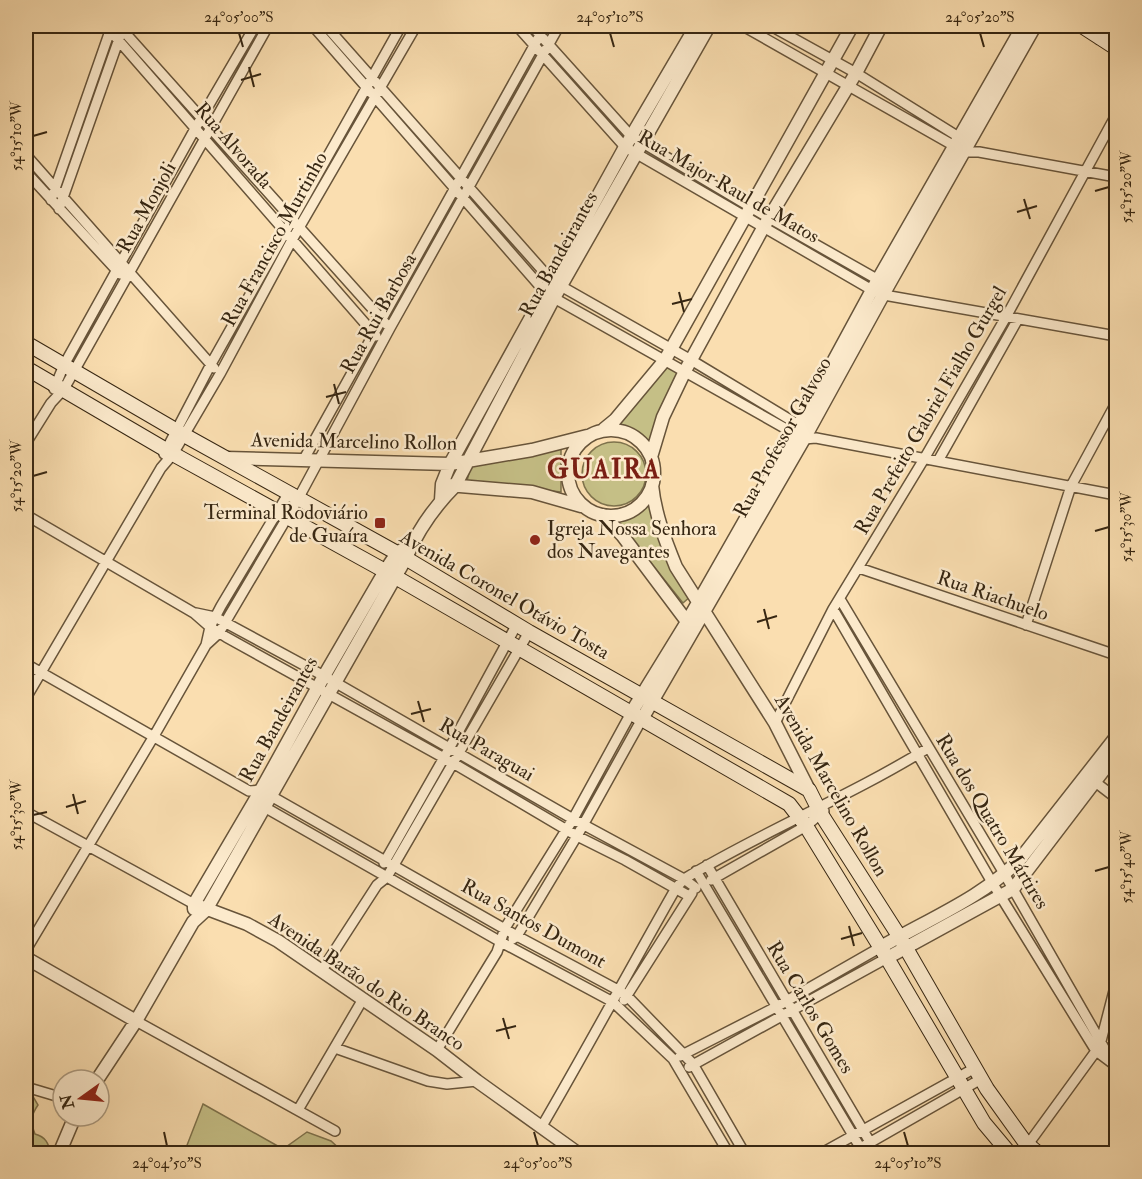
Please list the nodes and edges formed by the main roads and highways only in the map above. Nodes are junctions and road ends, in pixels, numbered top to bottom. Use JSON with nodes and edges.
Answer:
{"nodes":[{"id":1,"x":1082,"y":26,"type":"edge"},
{"id":2,"x":1116,"y":27,"type":"edge"},
{"id":3,"x":1100,"y":38,"type":"junction"},
{"id":4,"x":1116,"y":48,"type":"edge"},
{"id":5,"x":26,"y":343,"type":"edge"},
{"id":6,"x":26,"y":368,"type":"edge"},
{"id":7,"x":449,"y":584,"type":"junction"},
{"id":8,"x":437,"y":602,"type":"junction"},
{"id":9,"x":581,"y":661,"type":"junction"},
{"id":10,"x":573,"y":679,"type":"junction"},
{"id":11,"x":752,"y":758,"type":"junction"},
{"id":12,"x":743,"y":778,"type":"junction"},
{"id":13,"x":809,"y":790,"type":"joint"},
{"id":14,"x":789,"y":804,"type":"joint"},
{"id":15,"x":1030,"y":1150,"type":"edge"},
{"id":16,"x":1010,"y":1154,"type":"edge"}],
"edges":[{"from":1,"to":3,"type":"main road"},
{"from":2,"to":3,"type":"main road"},
{"from":3,"to":4,"type":"main road"},
{"from":5,"to":7,"type":"main road","name":"Avenida Coronel Otávio Tosta"},
{"from":6,"to":8,"type":"main road","name":"Avenida Coronel Otávio Tosta"},
{"from":7,"to":8,"type":"main road"},
{"from":7,"to":9,"type":"main road","name":"Avenida Coronel Otávio Tosta"},
{"from":8,"to":10,"type":"main road","name":"Avenida Coronel Otávio Tosta"},
{"from":9,"to":10,"type":"main road"},
{"from":9,"to":11,"type":"main road","name":"Avenida Coronel Otávio Tosta"},
{"from":10,"to":12,"type":"main road","name":"Avenida Coronel Otávio Tosta"},
{"from":11,"to":12,"type":"main road"},
{"from":11,"to":13,"type":"main road","name":"Avenida Coronel Otávio Tosta"},
{"from":12,"to":14,"type":"main road","name":"Avenida Coronel Otávio Tosta"},
{"from":13,"to":15,"type":"main road","name":"Avenida Marcelino Rollon"},
{"from":14,"to":16,"type":"main road","name":"Avenida Marcelino Rollon"}]}
